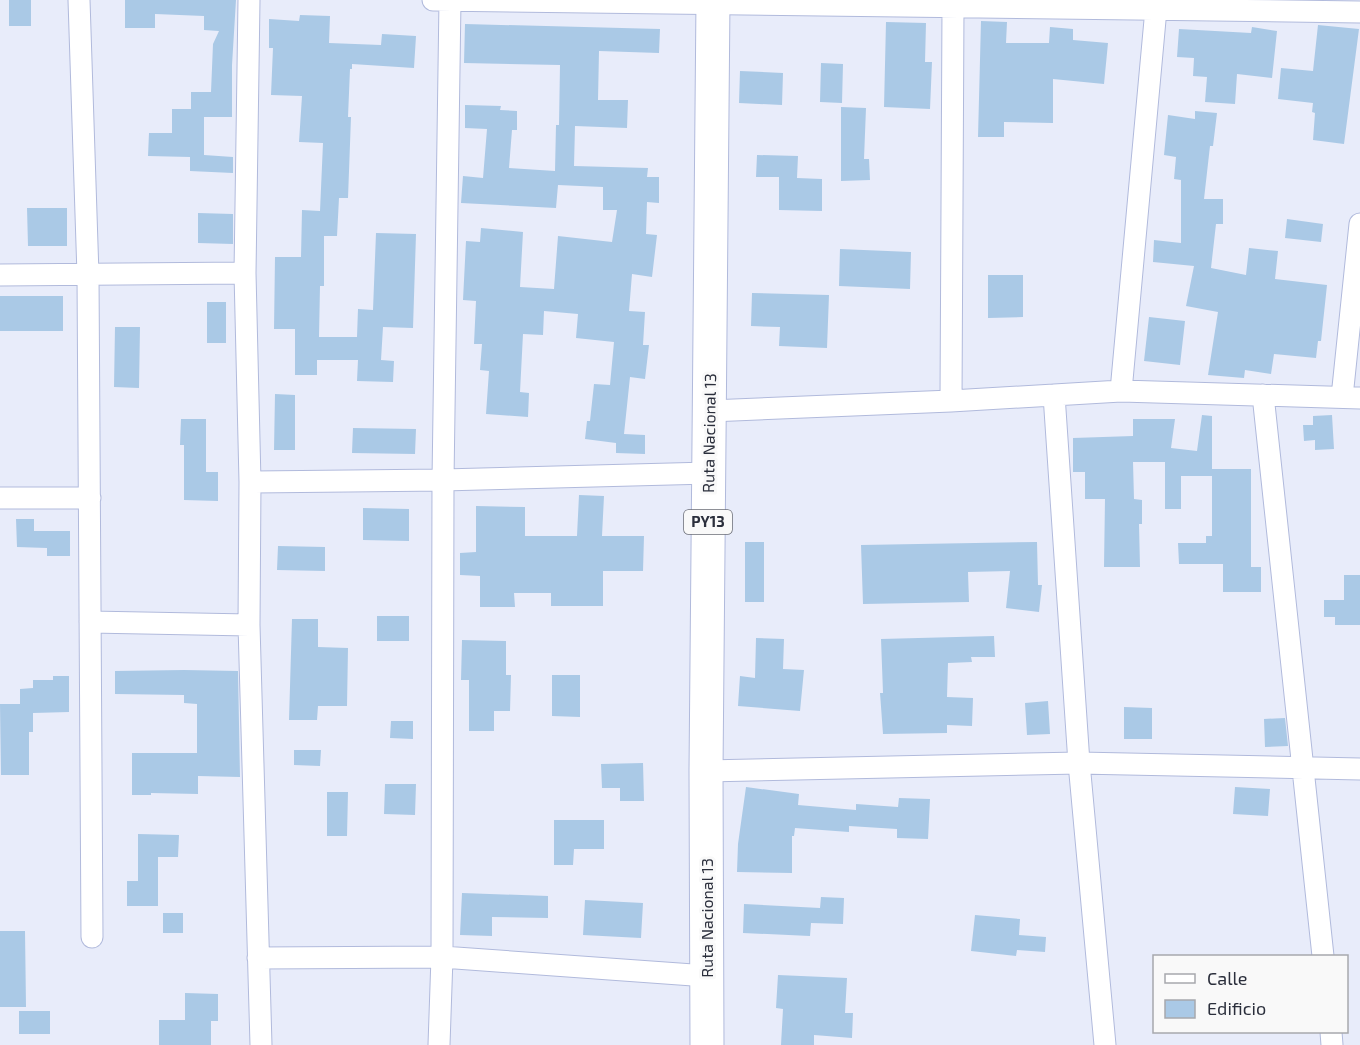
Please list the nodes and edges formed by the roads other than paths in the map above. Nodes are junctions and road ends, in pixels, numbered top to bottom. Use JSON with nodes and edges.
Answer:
{"nodes":[{"id":1,"x":79,"y":0,"type":"edge"},
{"id":2,"x":249,"y":0,"type":"edge"},
{"id":3,"x":432,"y":0,"type":"edge"},
{"id":4,"x":450,"y":0,"type":"edge"},
{"id":5,"x":713,"y":2,"type":"edge"},
{"id":6,"x":1272,"y":5,"type":"edge"},
{"id":7,"x":953,"y":7,"type":"junction"},
{"id":8,"x":1156,"y":9,"type":"junction"},
{"id":9,"x":1360,"y":12,"type":"edge"},
{"id":10,"x":1360,"y":224,"type":"edge"},
{"id":11,"x":245,"y":273,"type":"junction"},
{"id":12,"x":0,"y":275,"type":"edge"},
{"id":13,"x":88,"y":275,"type":"junction"},
{"id":14,"x":1121,"y":391,"type":"junction"},
{"id":15,"x":1054,"y":395,"type":"junction"},
{"id":16,"x":1263,"y":395,"type":"junction"},
{"id":17,"x":1351,"y":397,"type":"edge"},
{"id":18,"x":951,"y":401,"type":"junction"},
{"id":19,"x":710,"y":411,"type":"junction"},
{"id":20,"x":709,"y":473,"type":"junction"},
{"id":21,"x":443,"y":480,"type":"junction"},
{"id":22,"x":250,"y":482,"type":"junction"},
{"id":23,"x":0,"y":498,"type":"edge"},
{"id":24,"x":90,"y":498,"type":"junction"},
{"id":25,"x":90,"y":622,"type":"junction"},
{"id":26,"x":249,"y":625,"type":"junction"},
{"id":27,"x":1079,"y":764,"type":"junction"},
{"id":28,"x":1303,"y":768,"type":"junction"},
{"id":29,"x":1360,"y":769,"type":"edge"},
{"id":30,"x":706,"y":771,"type":"junction"},
{"id":31,"x":92,"y":937,"type":"dead end"},
{"id":32,"x":1323,"y":955,"type":"edge"},
{"id":33,"x":442,"y":957,"type":"junction"},
{"id":34,"x":258,"y":958,"type":"junction"},
{"id":35,"x":707,"y":976,"type":"junction"},
{"id":36,"x":261,"y":1045,"type":"edge"},
{"id":37,"x":439,"y":1045,"type":"edge"},
{"id":38,"x":707,"y":1045,"type":"edge"},
{"id":39,"x":1105,"y":1045,"type":"edge"}],
"edges":[{"from":1,"to":13,"type":"street"},
{"from":2,"to":11,"type":"street"},
{"from":3,"to":4,"type":"street"},
{"from":4,"to":5,"type":"street"},
{"from":4,"to":21,"type":"street"},
{"from":5,"to":7,"type":"street"},
{"from":5,"to":19,"type":"highway","name":"Ruta Nacional 13","number":"PY13"},
{"from":6,"to":8,"type":"street"},
{"from":6,"to":9,"type":"street"},
{"from":7,"to":8,"type":"street"},
{"from":7,"to":18,"type":"street"},
{"from":8,"to":14,"type":"street"},
{"from":10,"to":17,"type":"street"},
{"from":11,"to":13,"type":"street"},
{"from":11,"to":22,"type":"street"},
{"from":12,"to":13,"type":"street"},
{"from":13,"to":24,"type":"street"},
{"from":14,"to":15,"type":"street"},
{"from":14,"to":16,"type":"street"},
{"from":15,"to":18,"type":"street"},
{"from":15,"to":27,"type":"street"},
{"from":16,"to":17,"type":"street"},
{"from":16,"to":28,"type":"street"},
{"from":18,"to":19,"type":"street"},
{"from":19,"to":20,"type":"highway","name":"Ruta Nacional 13","number":"PY13"},
{"from":20,"to":21,"type":"street"},
{"from":20,"to":30,"type":"highway","name":"Ruta Nacional 13","number":"PY13"},
{"from":21,"to":22,"type":"street"},
{"from":21,"to":33,"type":"street"},
{"from":22,"to":26,"type":"street"},
{"from":23,"to":24,"type":"street"},
{"from":24,"to":25,"type":"street"},
{"from":25,"to":26,"type":"street"},
{"from":25,"to":31,"type":"street"},
{"from":26,"to":34,"type":"street"},
{"from":27,"to":28,"type":"street"},
{"from":27,"to":30,"type":"street"},
{"from":27,"to":39,"type":"street"},
{"from":28,"to":29,"type":"street"},
{"from":28,"to":32,"type":"street"},
{"from":30,"to":35,"type":"highway","name":"Ruta Nacional 13","number":"PY13"},
{"from":33,"to":34,"type":"street"},
{"from":33,"to":35,"type":"street"},
{"from":33,"to":37,"type":"street"},
{"from":34,"to":36,"type":"street"},
{"from":35,"to":38,"type":"highway","name":"Ruta Nacional 13","number":"PY13"}]}
